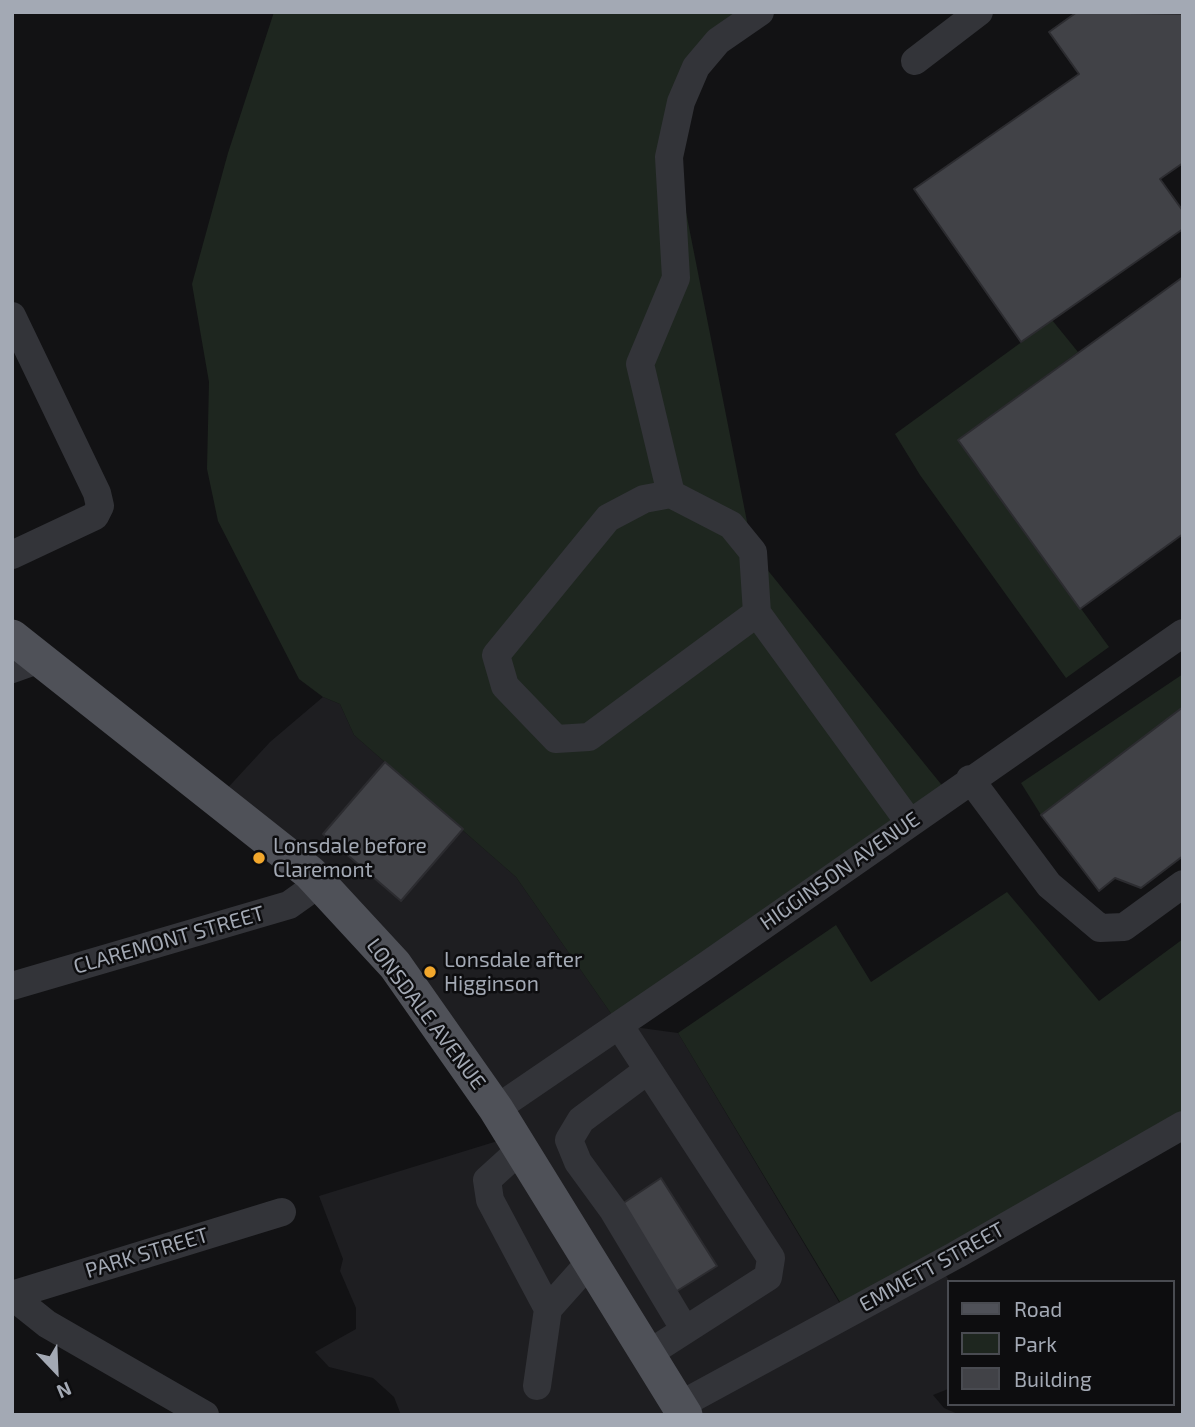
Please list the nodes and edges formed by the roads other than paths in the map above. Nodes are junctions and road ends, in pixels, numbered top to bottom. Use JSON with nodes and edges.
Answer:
{"nodes":[{"id":1,"x":760,"y":12,"type":"edge"},
{"id":2,"x":979,"y":12,"type":"edge"},
{"id":3,"x":915,"y":61,"type":"dead end"},
{"id":4,"x":12,"y":316,"type":"edge"},
{"id":5,"x":671,"y":494,"type":"junction"},
{"id":6,"x":12,"y":555,"type":"edge"},
{"id":7,"x":757,"y":613,"type":"junction"},
{"id":8,"x":1183,"y":633,"type":"edge"},
{"id":9,"x":12,"y":638,"type":"edge"},
{"id":10,"x":26,"y":664,"type":"edge"},
{"id":11,"x":970,"y":779,"type":"junction"},
{"id":12,"x":909,"y":822,"type":"junction"},
{"id":13,"x":320,"y":883,"type":"junction"},
{"id":14,"x":1183,"y":884,"type":"edge"},
{"id":15,"x":12,"y":986,"type":"edge"},
{"id":16,"x":619,"y":1026,"type":"junction"},
{"id":17,"x":648,"y":1070,"type":"junction"},
{"id":18,"x":496,"y":1109,"type":"junction"},
{"id":19,"x":1183,"y":1125,"type":"edge"},
{"id":20,"x":520,"y":1150,"type":"junction"},
{"id":21,"x":282,"y":1212,"type":"dead end"},
{"id":22,"x":590,"y":1262,"type":"junction"},
{"id":23,"x":12,"y":1295,"type":"edge"},
{"id":24,"x":548,"y":1309,"type":"junction"},
{"id":25,"x":685,"y":1330,"type":"junction"},
{"id":26,"x":648,"y":1354,"type":"junction"},
{"id":27,"x":537,"y":1386,"type":"dead end"},
{"id":28,"x":683,"y":1410,"type":"edge"},
{"id":29,"x":205,"y":1415,"type":"edge"}],
"edges":[{"from":1,"to":5,"type":"street"},
{"from":2,"to":3,"type":"street"},
{"from":4,"to":6,"type":"street"},
{"from":5,"to":7,"type":"street"},
{"from":5,"to":7,"type":"street"},
{"from":7,"to":12,"type":"street"},
{"from":8,"to":11,"type":"street","name":"HIGGINSON AVENUE"},
{"from":9,"to":10,"type":"main road","name":"LONSDALE AVENUE"},
{"from":10,"to":13,"type":"main road","name":"LONSDALE AVENUE"},
{"from":11,"to":12,"type":"street","name":"HIGGINSON AVENUE"},
{"from":11,"to":14,"type":"street"},
{"from":12,"to":16,"type":"street","name":"HIGGINSON AVENUE"},
{"from":13,"to":15,"type":"street","name":"CLAREMONT STREET"},
{"from":13,"to":18,"type":"main road","name":"LONSDALE AVENUE"},
{"from":16,"to":17,"type":"street"},
{"from":16,"to":18,"type":"street","name":"HIGGINSON AVENUE"},
{"from":17,"to":25,"type":"street"},
{"from":17,"to":25,"type":"street"},
{"from":18,"to":20,"type":"main road","name":"LONSDALE AVENUE"},
{"from":19,"to":28,"type":"street","name":"EMMETT STREET"},
{"from":20,"to":22,"type":"main road","name":"LONSDALE AVENUE"},
{"from":20,"to":24,"type":"street"},
{"from":21,"to":23,"type":"street","name":"PARK STREET"},
{"from":22,"to":24,"type":"street"},
{"from":22,"to":26,"type":"main road","name":"LONSDALE AVENUE"},
{"from":23,"to":29,"type":"street"},
{"from":24,"to":27,"type":"street"},
{"from":25,"to":26,"type":"street"},
{"from":26,"to":28,"type":"main road","name":"LONSDALE AVENUE"}]}
